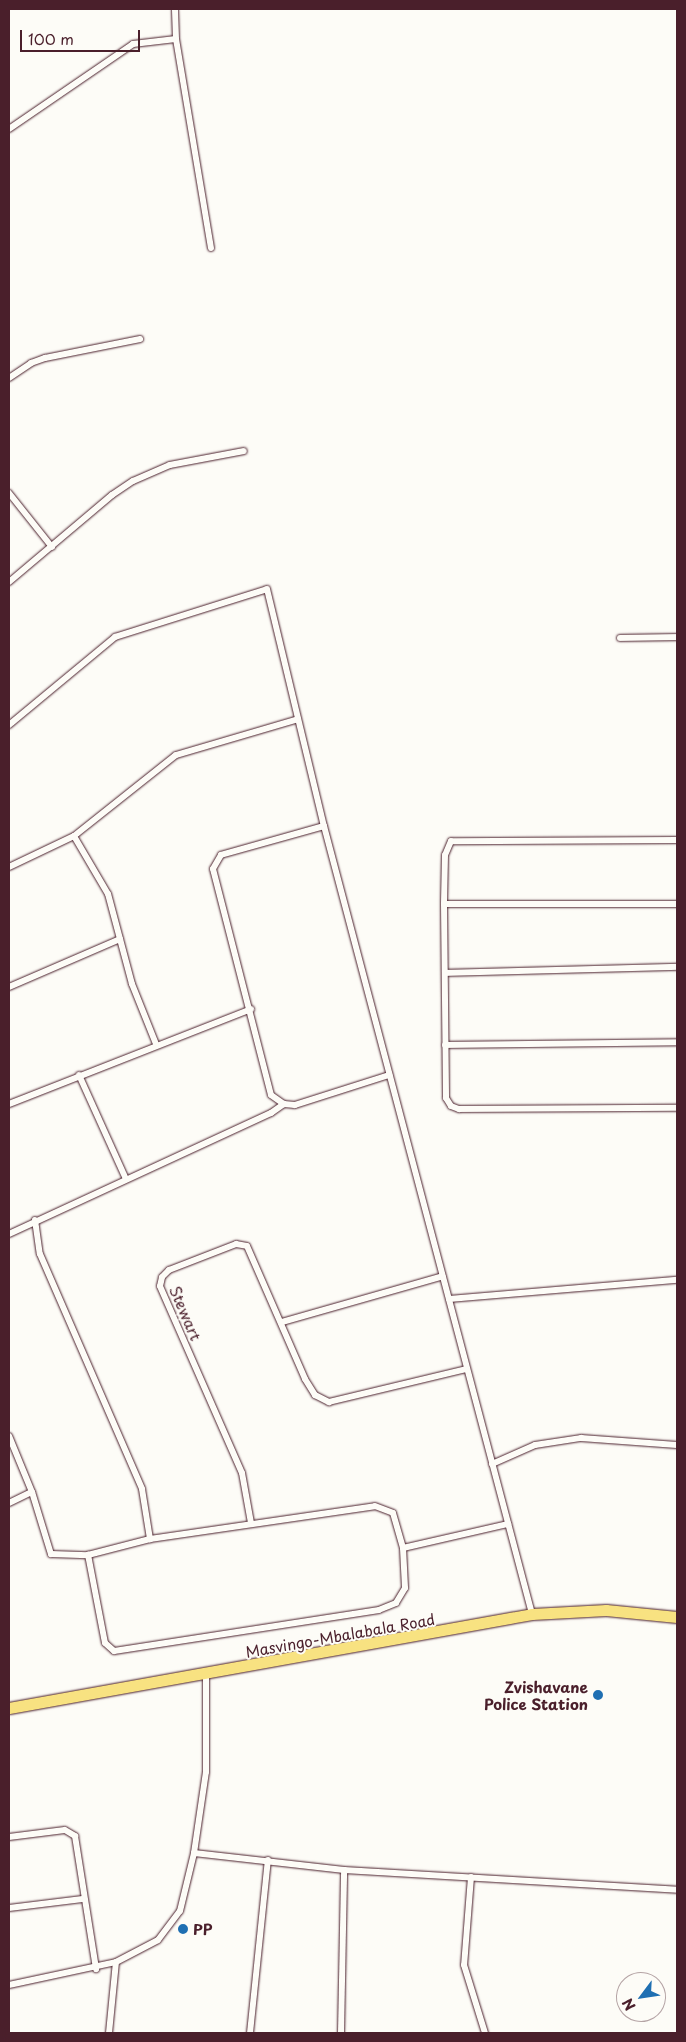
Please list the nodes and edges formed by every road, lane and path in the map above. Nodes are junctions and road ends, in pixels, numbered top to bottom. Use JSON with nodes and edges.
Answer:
{"nodes":[{"id":1,"x":175,"y":10,"type":"dead end"},
{"id":2,"x":176,"y":39,"type":"junction"},
{"id":3,"x":9,"y":130,"type":"edge"},
{"id":4,"x":211,"y":248,"type":"dead end"},
{"id":5,"x":140,"y":339,"type":"dead end"},
{"id":6,"x":9,"y":378,"type":"edge"},
{"id":7,"x":244,"y":451,"type":"dead end"},
{"id":8,"x":9,"y":492,"type":"edge"},
{"id":9,"x":52,"y":547,"type":"junction"},
{"id":10,"x":9,"y":582,"type":"edge"},
{"id":11,"x":677,"y":637,"type":"edge"},
{"id":12,"x":620,"y":638,"type":"dead end"},
{"id":13,"x":298,"y":719,"type":"junction"},
{"id":14,"x":9,"y":725,"type":"edge"},
{"id":15,"x":324,"y":826,"type":"junction"},
{"id":16,"x":74,"y":836,"type":"junction"},
{"id":17,"x":677,"y":840,"type":"edge"},
{"id":18,"x":9,"y":867,"type":"edge"},
{"id":19,"x":444,"y":904,"type":"junction"},
{"id":20,"x":677,"y":904,"type":"edge"},
{"id":21,"x":120,"y":939,"type":"junction"},
{"id":22,"x":677,"y":967,"type":"edge"},
{"id":23,"x":445,"y":973,"type":"junction"},
{"id":24,"x":9,"y":987,"type":"edge"},
{"id":25,"x":251,"y":1009,"type":"junction"},
{"id":26,"x":677,"y":1042,"type":"edge"},
{"id":27,"x":156,"y":1044,"type":"junction"},
{"id":28,"x":445,"y":1045,"type":"junction"},
{"id":29,"x":79,"y":1075,"type":"junction"},
{"id":30,"x":389,"y":1075,"type":"junction"},
{"id":31,"x":9,"y":1104,"type":"edge"},
{"id":32,"x":284,"y":1104,"type":"junction"},
{"id":33,"x":677,"y":1108,"type":"edge"},
{"id":34,"x":126,"y":1179,"type":"junction"},
{"id":35,"x":35,"y":1220,"type":"junction"},
{"id":36,"x":9,"y":1234,"type":"edge"},
{"id":37,"x":443,"y":1276,"type":"junction"},
{"id":38,"x":677,"y":1280,"type":"edge"},
{"id":39,"x":449,"y":1299,"type":"junction"},
{"id":40,"x":282,"y":1322,"type":"junction"},
{"id":41,"x":466,"y":1369,"type":"junction"},
{"id":42,"x":9,"y":1436,"type":"edge"},
{"id":43,"x":677,"y":1445,"type":"edge"},
{"id":44,"x":492,"y":1464,"type":"junction"},
{"id":45,"x":32,"y":1492,"type":"junction"},
{"id":46,"x":9,"y":1503,"type":"edge"},
{"id":47,"x":251,"y":1523,"type":"junction"},
{"id":48,"x":508,"y":1524,"type":"junction"},
{"id":49,"x":150,"y":1539,"type":"junction"},
{"id":50,"x":403,"y":1548,"type":"junction"},
{"id":51,"x":88,"y":1555,"type":"junction"},
{"id":52,"x":532,"y":1614,"type":"junction"},
{"id":53,"x":677,"y":1617,"type":"edge"},
{"id":54,"x":206,"y":1674,"type":"junction"},
{"id":55,"x":9,"y":1708,"type":"edge"},
{"id":56,"x":9,"y":1837,"type":"edge"},
{"id":57,"x":194,"y":1853,"type":"junction"},
{"id":58,"x":268,"y":1860,"type":"junction"},
{"id":59,"x":344,"y":1870,"type":"junction"},
{"id":60,"x":471,"y":1877,"type":"junction"},
{"id":61,"x":677,"y":1890,"type":"edge"},
{"id":62,"x":82,"y":1899,"type":"junction"},
{"id":63,"x":9,"y":1908,"type":"edge"},
{"id":64,"x":116,"y":1962,"type":"junction"},
{"id":65,"x":96,"y":1968,"type":"junction"},
{"id":66,"x":9,"y":1985,"type":"edge"},
{"id":67,"x":109,"y":2033,"type":"edge"},
{"id":68,"x":250,"y":2033,"type":"edge"},
{"id":69,"x":341,"y":2033,"type":"edge"},
{"id":70,"x":485,"y":2033,"type":"edge"}],
"edges":[{"from":1,"to":2,"type":"street"},
{"from":2,"to":3,"type":"street"},
{"from":2,"to":4,"type":"street"},
{"from":5,"to":6,"type":"street"},
{"from":7,"to":9,"type":"street"},
{"from":8,"to":9,"type":"street"},
{"from":9,"to":10,"type":"street"},
{"from":11,"to":12,"type":"street"},
{"from":13,"to":14,"type":"street"},
{"from":13,"to":15,"type":"street"},
{"from":13,"to":16,"type":"street"},
{"from":15,"to":25,"type":"street"},
{"from":15,"to":30,"type":"street"},
{"from":16,"to":18,"type":"street"},
{"from":16,"to":21,"type":"street"},
{"from":17,"to":19,"type":"street"},
{"from":19,"to":20,"type":"street"},
{"from":19,"to":23,"type":"street"},
{"from":21,"to":24,"type":"street"},
{"from":21,"to":27,"type":"street"},
{"from":22,"to":23,"type":"street"},
{"from":23,"to":28,"type":"street"},
{"from":25,"to":27,"type":"street"},
{"from":25,"to":32,"type":"street"},
{"from":26,"to":28,"type":"street"},
{"from":27,"to":29,"type":"street"},
{"from":28,"to":33,"type":"street"},
{"from":29,"to":31,"type":"street"},
{"from":29,"to":34,"type":"street"},
{"from":30,"to":32,"type":"street"},
{"from":30,"to":37,"type":"street"},
{"from":32,"to":34,"type":"street"},
{"from":34,"to":35,"type":"street"},
{"from":35,"to":36,"type":"street"},
{"from":35,"to":49,"type":"street"},
{"from":37,"to":39,"type":"street"},
{"from":37,"to":40,"type":"street"},
{"from":38,"to":39,"type":"street"},
{"from":39,"to":41,"type":"street"},
{"from":40,"to":41,"type":"street"},
{"from":40,"to":47,"type":"street","name":"Stewart"},
{"from":41,"to":44,"type":"street"},
{"from":42,"to":45,"type":"street"},
{"from":43,"to":44,"type":"street"},
{"from":44,"to":48,"type":"street"},
{"from":45,"to":46,"type":"street"},
{"from":45,"to":51,"type":"street"},
{"from":47,"to":49,"type":"street"},
{"from":47,"to":50,"type":"street"},
{"from":48,"to":50,"type":"street"},
{"from":48,"to":52,"type":"street"},
{"from":49,"to":51,"type":"street"},
{"from":50,"to":51,"type":"street"},
{"from":52,"to":53,"type":"highway","name":"Masvingo-Mbalabala Road"},
{"from":52,"to":54,"type":"highway","name":"Masvingo-Mbalabala Road"},
{"from":54,"to":55,"type":"highway","name":"Masvingo-Mbalabala Road"},
{"from":54,"to":57,"type":"street"},
{"from":56,"to":62,"type":"street"},
{"from":57,"to":58,"type":"street"},
{"from":57,"to":64,"type":"street"},
{"from":58,"to":59,"type":"street"},
{"from":58,"to":68,"type":"street"},
{"from":59,"to":60,"type":"street"},
{"from":59,"to":69,"type":"street"},
{"from":60,"to":61,"type":"street"},
{"from":60,"to":70,"type":"street"},
{"from":62,"to":63,"type":"street"},
{"from":62,"to":65,"type":"street"},
{"from":64,"to":65,"type":"street"},
{"from":64,"to":67,"type":"street"},
{"from":65,"to":66,"type":"street"}]}
